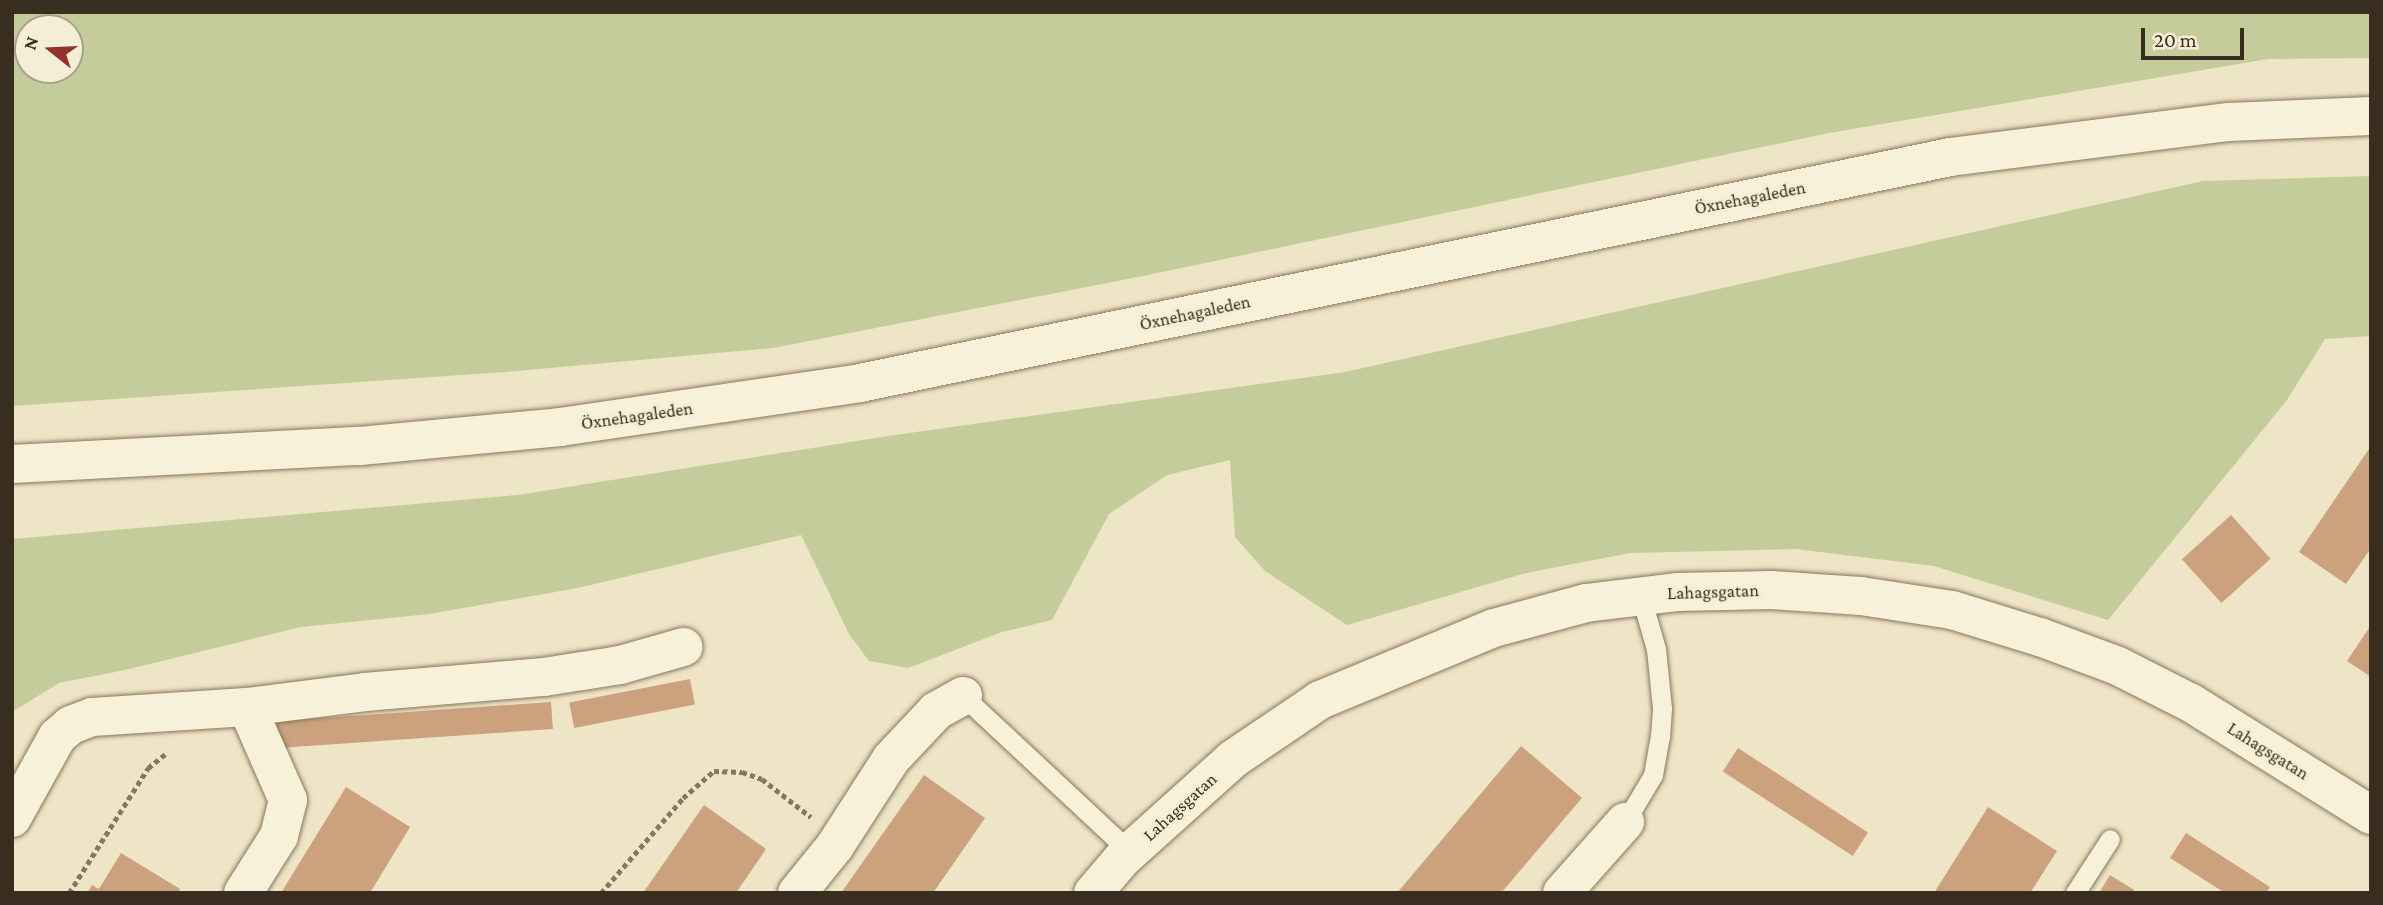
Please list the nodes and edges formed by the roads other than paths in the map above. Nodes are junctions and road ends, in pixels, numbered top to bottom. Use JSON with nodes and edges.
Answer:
{"nodes":[{"id":1,"x":2371,"y":116,"type":"edge"},
{"id":2,"x":12,"y":464,"type":"edge"},
{"id":3,"x":1641,"y":597,"type":"junction"},
{"id":4,"x":683,"y":647,"type":"dead end"},
{"id":5,"x":963,"y":696,"type":"joint"},
{"id":6,"x":247,"y":707,"type":"junction"},
{"id":7,"x":2371,"y":815,"type":"edge"},
{"id":8,"x":12,"y":818,"type":"edge"},
{"id":9,"x":1625,"y":822,"type":"joint"},
{"id":10,"x":2110,"y":839,"type":"dead end"},
{"id":11,"x":1130,"y":852,"type":"junction"},
{"id":12,"x":243,"y":893,"type":"edge"},
{"id":13,"x":797,"y":893,"type":"edge"},
{"id":14,"x":1093,"y":893,"type":"edge"},
{"id":15,"x":1562,"y":893,"type":"edge"},
{"id":16,"x":2075,"y":893,"type":"edge"}],
"edges":[{"from":1,"to":2,"type":"street","name":"Öxnehagaleden"},
{"from":3,"to":7,"type":"street","name":"Lahagsgatan"},
{"from":3,"to":9,"type":"lane"},
{"from":3,"to":11,"type":"street","name":"Lahagsgatan"},
{"from":4,"to":6,"type":"street"},
{"from":5,"to":11,"type":"lane"},
{"from":5,"to":13,"type":"street"},
{"from":6,"to":8,"type":"street"},
{"from":6,"to":12,"type":"street"},
{"from":9,"to":15,"type":"street"},
{"from":10,"to":16,"type":"lane"},
{"from":11,"to":14,"type":"street","name":"Lahagsgatan"}]}
